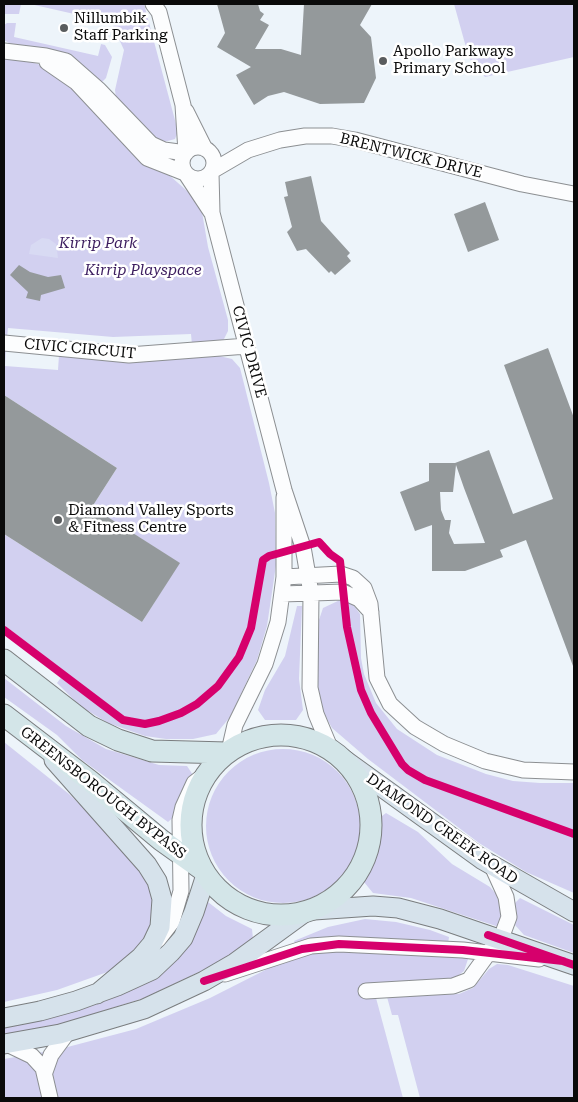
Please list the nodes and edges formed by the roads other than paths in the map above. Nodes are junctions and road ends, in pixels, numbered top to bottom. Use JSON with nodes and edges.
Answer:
{"nodes":[{"id":1,"x":157,"y":6,"type":"edge"},
{"id":2,"x":4,"y":51,"type":"edge"},
{"id":3,"x":27,"y":54,"type":"junction"},
{"id":4,"x":183,"y":105,"type":"junction"},
{"id":5,"x":206,"y":149,"type":"junction"},
{"id":6,"x":248,"y":150,"type":"junction"},
{"id":7,"x":186,"y":153,"type":"junction"},
{"id":8,"x":211,"y":172,"type":"junction"},
{"id":9,"x":186,"y":173,"type":"junction"},
{"id":10,"x":574,"y":194,"type":"edge"},
{"id":11,"x":212,"y":213,"type":"junction"},
{"id":12,"x":4,"y":343,"type":"edge"},
{"id":13,"x":247,"y":346,"type":"junction"},
{"id":14,"x":284,"y":490,"type":"junction"},
{"id":15,"x":309,"y":574,"type":"junction"},
{"id":16,"x":284,"y":577,"type":"junction"},
{"id":17,"x":311,"y":593,"type":"junction"},
{"id":18,"x":282,"y":594,"type":"junction"},
{"id":19,"x":371,"y":612,"type":"junction"},
{"id":20,"x":4,"y":660,"type":"edge"},
{"id":21,"x":4,"y":715,"type":"edge"},
{"id":22,"x":38,"y":740,"type":"junction"},
{"id":23,"x":228,"y":752,"type":"junction"},
{"id":24,"x":335,"y":753,"type":"junction"},
{"id":25,"x":574,"y":772,"type":"edge"},
{"id":26,"x":208,"y":773,"type":"junction"},
{"id":27,"x":181,"y":855,"type":"junction"},
{"id":28,"x":492,"y":866,"type":"junction"},
{"id":29,"x":205,"y":873,"type":"junction"},
{"id":30,"x":310,"y":911,"type":"junction"},
{"id":31,"x":574,"y":912,"type":"edge"},
{"id":32,"x":493,"y":946,"type":"junction"},
{"id":33,"x":144,"y":953,"type":"junction"},
{"id":34,"x":569,"y":963,"type":"edge"},
{"id":35,"x":204,"y":981,"type":"junction"},
{"id":36,"x":366,"y":991,"type":"dead end"},
{"id":37,"x":97,"y":994,"type":"junction"},
{"id":38,"x":4,"y":1018,"type":"edge"},
{"id":39,"x":68,"y":1032,"type":"junction"},
{"id":40,"x":6,"y":1044,"type":"edge"},
{"id":41,"x":45,"y":1072,"type":"junction"},
{"id":42,"x":50,"y":1098,"type":"edge"}],
"edges":[{"from":1,"to":4,"type":"street"},
{"from":2,"to":3,"type":"street"},
{"from":3,"to":7,"type":"street"},
{"from":3,"to":9,"type":"street"},
{"from":4,"to":5,"type":"street"},
{"from":4,"to":7,"type":"street"},
{"from":5,"to":6,"type":"street","name":"BRENTWICK DRIVE"},
{"from":5,"to":7,"type":"street"},
{"from":5,"to":8,"type":"street"},
{"from":6,"to":8,"type":"street","name":"BRENTWICK DRIVE"},
{"from":6,"to":10,"type":"street","name":"BRENTWICK DRIVE"},
{"from":7,"to":9,"type":"street"},
{"from":8,"to":9,"type":"street"},
{"from":8,"to":11,"type":"street","name":"CIVIC DRIVE"},
{"from":9,"to":11,"type":"street","name":"CIVIC DRIVE"},
{"from":11,"to":13,"type":"street","name":"CIVIC DRIVE"},
{"from":12,"to":13,"type":"street","name":"CIVIC CIRCUIT"},
{"from":13,"to":14,"type":"street","name":"CIVIC DRIVE"},
{"from":14,"to":15,"type":"street","name":"CIVIC DRIVE"},
{"from":14,"to":16,"type":"street","name":"CIVIC DRIVE"},
{"from":15,"to":16,"type":"street"},
{"from":15,"to":17,"type":"street","name":"CIVIC DRIVE"},
{"from":15,"to":19,"type":"street"},
{"from":16,"to":18,"type":"street","name":"CIVIC DRIVE"},
{"from":17,"to":18,"type":"street"},
{"from":17,"to":19,"type":"street"},
{"from":17,"to":24,"type":"street","name":"CIVIC DRIVE"},
{"from":18,"to":23,"type":"street","name":"CIVIC DRIVE"},
{"from":19,"to":25,"type":"street"},
{"from":20,"to":23,"type":"highway"},
{"from":21,"to":22,"type":"highway","name":"GREENSBOROUGH BYPASS"},
{"from":22,"to":27,"type":"highway","name":"GREENSBOROUGH BYPASS"},
{"from":22,"to":33,"type":"main road"},
{"from":23,"to":24,"type":"highway"},
{"from":23,"to":26,"type":"highway"},
{"from":24,"to":28,"type":"main road","name":"DIAMOND CREEK ROAD"},
{"from":24,"to":30,"type":"highway"},
{"from":26,"to":27,"type":"street"},
{"from":26,"to":29,"type":"highway"},
{"from":27,"to":29,"type":"highway","name":"GREENSBOROUGH BYPASS"},
{"from":27,"to":33,"type":"street"},
{"from":28,"to":31,"type":"main road","name":"DIAMOND CREEK ROAD"},
{"from":28,"to":32,"type":"street"},
{"from":29,"to":30,"type":"highway"},
{"from":29,"to":37,"type":"main road"},
{"from":30,"to":32,"type":"main road"},
{"from":30,"to":35,"type":"main road"},
{"from":32,"to":34,"type":"main road"},
{"from":32,"to":35,"type":"street"},
{"from":32,"to":36,"type":"street"},
{"from":33,"to":37,"type":"main road"},
{"from":35,"to":39,"type":"main road"},
{"from":37,"to":38,"type":"main road"},
{"from":39,"to":40,"type":"main road"},
{"from":39,"to":41,"type":"street"},
{"from":40,"to":41,"type":"street"},
{"from":41,"to":42,"type":"street"}]}
